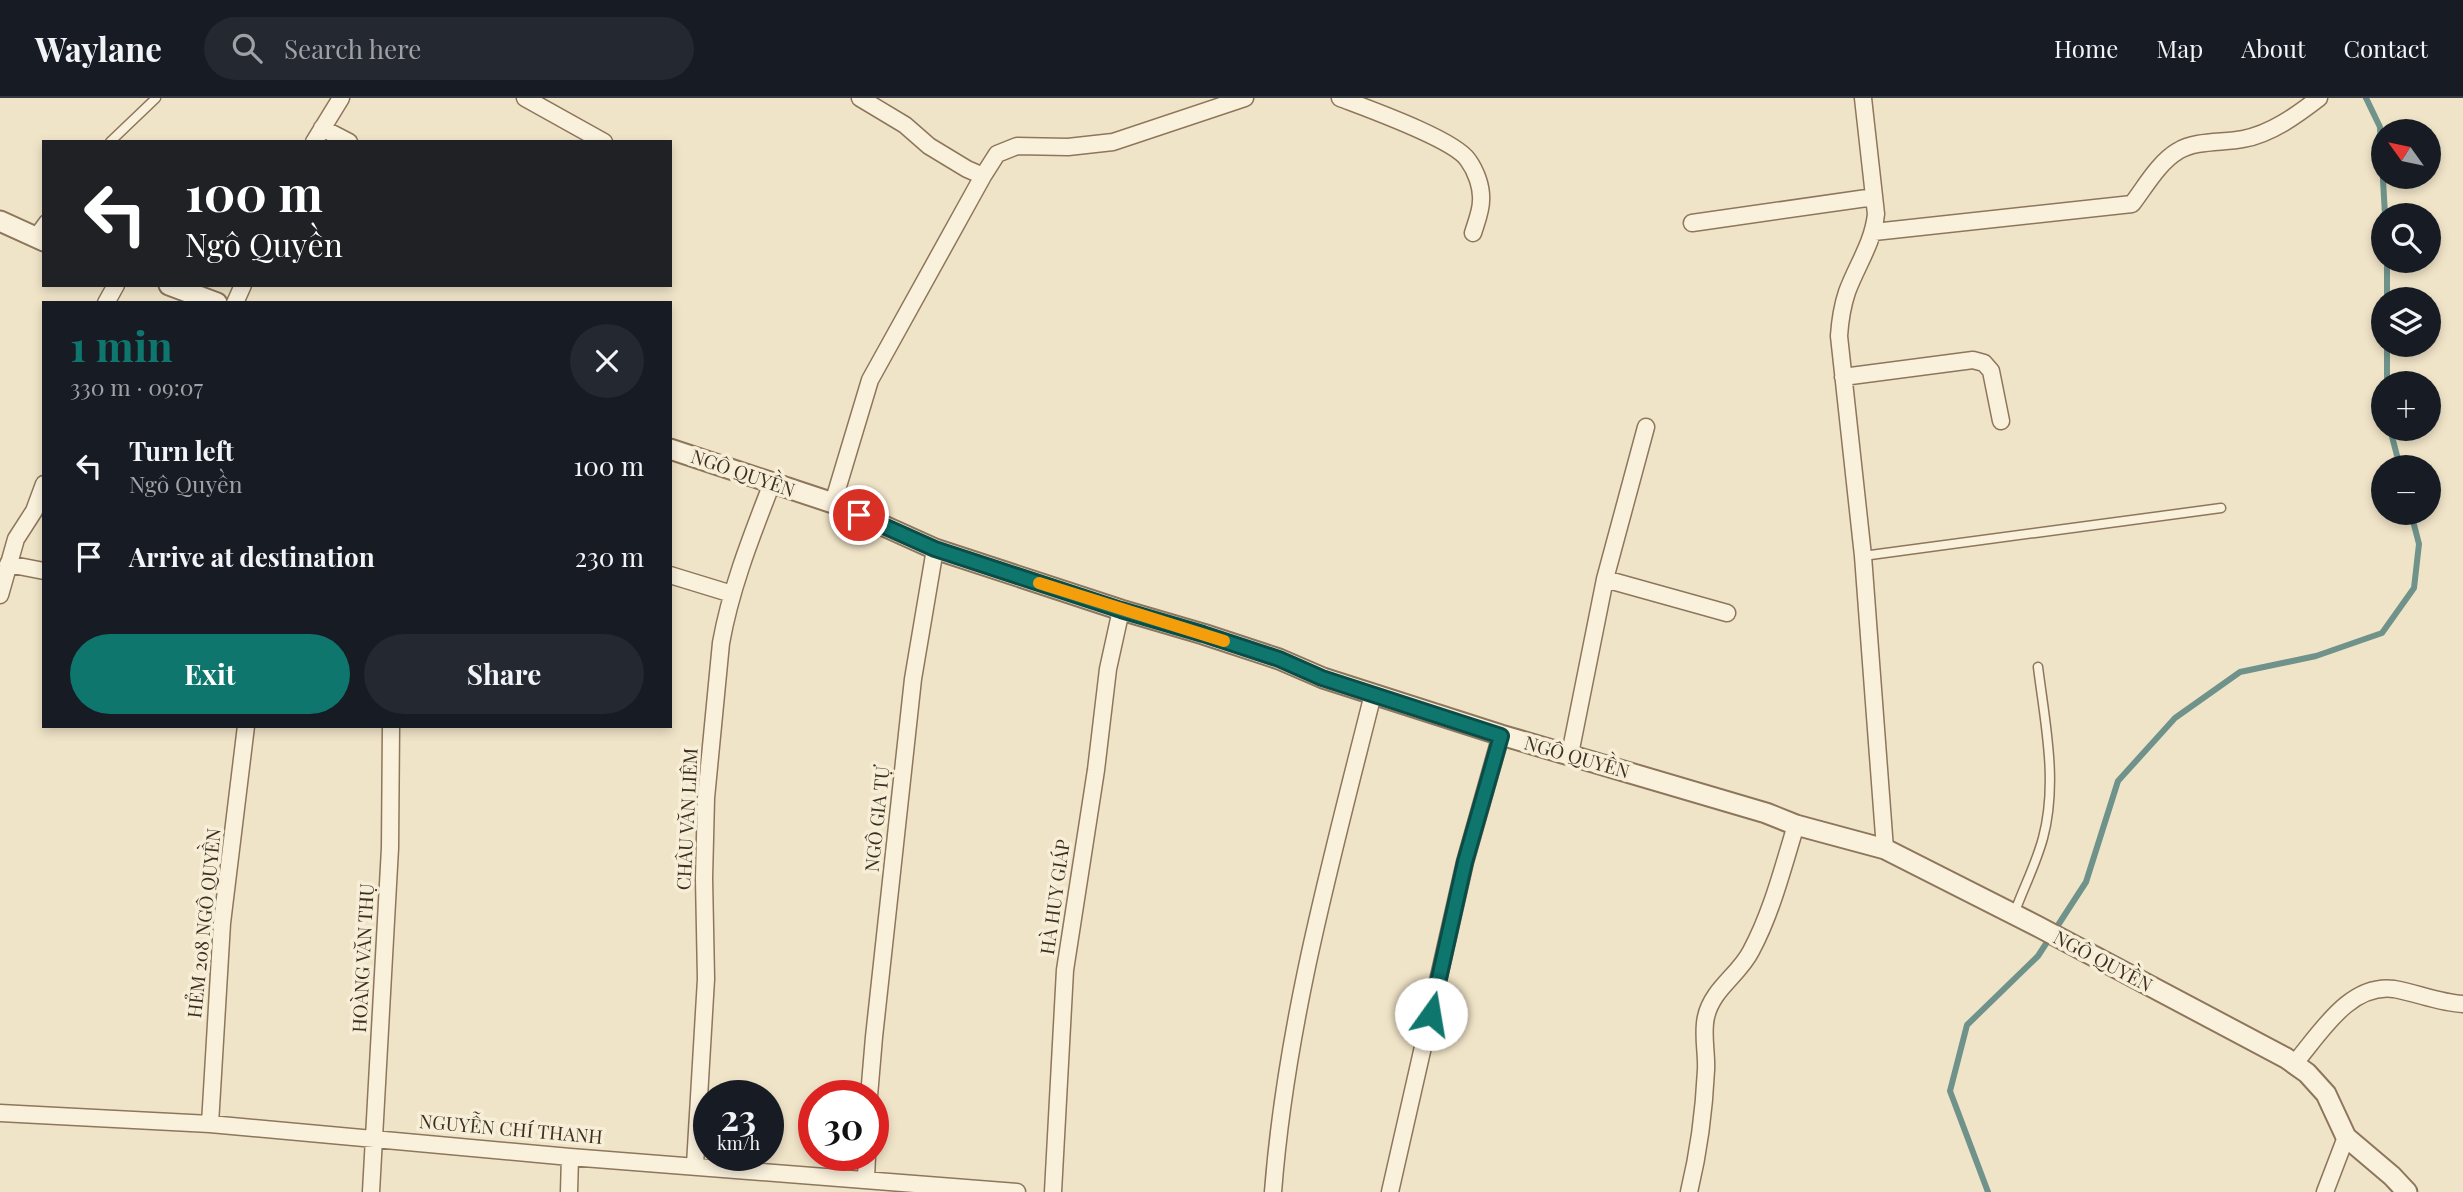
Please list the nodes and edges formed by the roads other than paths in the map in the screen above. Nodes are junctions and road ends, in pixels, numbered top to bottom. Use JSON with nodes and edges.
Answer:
{"nodes":[{"id":1,"x":156,"y":98,"type":"edge"},
{"id":2,"x":341,"y":98,"type":"edge"},
{"id":3,"x":525,"y":98,"type":"edge"},
{"id":4,"x":860,"y":98,"type":"edge"},
{"id":5,"x":1245,"y":98,"type":"edge"},
{"id":6,"x":1340,"y":98,"type":"edge"},
{"id":7,"x":1863,"y":98,"type":"edge"},
{"id":8,"x":2319,"y":98,"type":"edge"},
{"id":9,"x":318,"y":135,"type":"edge"},
{"id":10,"x":112,"y":140,"type":"edge"},
{"id":11,"x":340,"y":140,"type":"edge"},
{"id":12,"x":600,"y":140,"type":"edge"},
{"id":13,"x":983,"y":176,"type":"junction"},
{"id":14,"x":1874,"y":197,"type":"junction"},
{"id":15,"x":0,"y":221,"type":"edge"},
{"id":16,"x":1692,"y":223,"type":"dead end"},
{"id":17,"x":1874,"y":232,"type":"junction"},
{"id":18,"x":1473,"y":233,"type":"dead end"},
{"id":19,"x":37,"y":239,"type":"edge"},
{"id":20,"x":174,"y":287,"type":"edge"},
{"id":21,"x":212,"y":301,"type":"edge"},
{"id":22,"x":1843,"y":377,"type":"junction"},
{"id":23,"x":2000,"y":421,"type":"dead end"},
{"id":24,"x":1646,"y":427,"type":"dead end"},
{"id":25,"x":672,"y":450,"type":"edge"},
{"id":26,"x":772,"y":483,"type":"junction"},
{"id":27,"x":42,"y":490,"type":"edge"},
{"id":28,"x":833,"y":503,"type":"junction"},
{"id":29,"x":2221,"y":508,"type":"dead end"},
{"id":30,"x":935,"y":549,"type":"junction"},
{"id":31,"x":1863,"y":556,"type":"junction"},
{"id":32,"x":8,"y":564,"type":"junction"},
{"id":33,"x":42,"y":571,"type":"edge"},
{"id":34,"x":672,"y":576,"type":"edge"},
{"id":35,"x":1605,"y":579,"type":"junction"},
{"id":36,"x":732,"y":594,"type":"junction"},
{"id":37,"x":0,"y":595,"type":"edge"},
{"id":38,"x":1121,"y":610,"type":"junction"},
{"id":39,"x":1727,"y":613,"type":"dead end"},
{"id":40,"x":2038,"y":667,"type":"dead end"},
{"id":41,"x":1373,"y":694,"type":"junction"},
{"id":42,"x":246,"y":728,"type":"edge"},
{"id":43,"x":391,"y":728,"type":"edge"},
{"id":44,"x":1501,"y":736,"type":"junction"},
{"id":45,"x":1570,"y":754,"type":"junction"},
{"id":46,"x":1796,"y":825,"type":"junction"},
{"id":47,"x":1885,"y":849,"type":"junction"},
{"id":48,"x":2014,"y":914,"type":"junction"},
{"id":49,"x":2463,"y":1004,"type":"edge"},
{"id":50,"x":2294,"y":1064,"type":"junction"},
{"id":51,"x":700,"y":1080,"type":"edge"},
{"id":52,"x":870,"y":1080,"type":"edge"},
{"id":53,"x":0,"y":1113,"type":"edge"},
{"id":54,"x":210,"y":1124,"type":"junction"},
{"id":55,"x":374,"y":1137,"type":"junction"},
{"id":56,"x":2346,"y":1138,"type":"junction"},
{"id":57,"x":570,"y":1157,"type":"junction"},
{"id":58,"x":693,"y":1165,"type":"edge"},
{"id":59,"x":738,"y":1171,"type":"edge"},
{"id":60,"x":866,"y":1171,"type":"edge"},
{"id":61,"x":866,"y":1179,"type":"junction"},
{"id":62,"x":837,"y":1185,"type":"edge"},
{"id":63,"x":370,"y":1192,"type":"edge"},
{"id":64,"x":569,"y":1192,"type":"edge"},
{"id":65,"x":1017,"y":1192,"type":"edge"},
{"id":66,"x":1053,"y":1192,"type":"edge"},
{"id":67,"x":1273,"y":1192,"type":"edge"},
{"id":68,"x":1391,"y":1192,"type":"edge"},
{"id":69,"x":1689,"y":1192,"type":"edge"},
{"id":70,"x":2325,"y":1192,"type":"edge"},
{"id":71,"x":2407,"y":1192,"type":"edge"}],
"edges":[{"from":1,"to":10,"type":"lane"},
{"from":2,"to":9,"type":"street"},
{"from":3,"to":12,"type":"street"},
{"from":4,"to":13,"type":"street"},
{"from":5,"to":13,"type":"street"},
{"from":6,"to":18,"type":"street"},
{"from":7,"to":14,"type":"street"},
{"from":8,"to":17,"type":"street"},
{"from":9,"to":11,"type":"street"},
{"from":13,"to":28,"type":"street"},
{"from":14,"to":16,"type":"street"},
{"from":14,"to":17,"type":"street"},
{"from":15,"to":19,"type":"street"},
{"from":17,"to":22,"type":"street"},
{"from":20,"to":21,"type":"street"},
{"from":22,"to":23,"type":"street"},
{"from":22,"to":31,"type":"street"},
{"from":24,"to":35,"type":"street"},
{"from":25,"to":26,"type":"street","name":"NGÔ QUYỀN"},
{"from":26,"to":28,"type":"street","name":"NGÔ QUYỀN"},
{"from":26,"to":36,"type":"street","name":"CHÂU VĂN LIÊM"},
{"from":27,"to":32,"type":"street"},
{"from":28,"to":30,"type":"street","name":"NGÔ QUYỀN"},
{"from":29,"to":31,"type":"lane"},
{"from":30,"to":38,"type":"street","name":"NGÔ QUYỀN"},
{"from":30,"to":52,"type":"street","name":"NGÔ GIA TỰ"},
{"from":31,"to":47,"type":"street"},
{"from":32,"to":33,"type":"street"},
{"from":32,"to":37,"type":"street"},
{"from":34,"to":36,"type":"street"},
{"from":35,"to":39,"type":"street"},
{"from":35,"to":45,"type":"street"},
{"from":36,"to":51,"type":"street","name":"CHÂU VĂN LIÊM"},
{"from":38,"to":41,"type":"street","name":"NGÔ QUYỀN"},
{"from":38,"to":66,"type":"street","name":"HÀ HUY GIÁP"},
{"from":40,"to":48,"type":"lane"},
{"from":41,"to":44,"type":"street","name":"NGÔ QUYỀN"},
{"from":41,"to":67,"type":"street"},
{"from":42,"to":54,"type":"street","name":"HẺM 208 NGÔ QUYỀN"},
{"from":43,"to":55,"type":"street","name":"HOÀNG VĂN THỤ"},
{"from":44,"to":45,"type":"street","name":"NGÔ QUYỀN"},
{"from":44,"to":68,"type":"street"},
{"from":45,"to":46,"type":"street","name":"NGÔ QUYỀN"},
{"from":46,"to":47,"type":"street","name":"NGÔ QUYỀN"},
{"from":46,"to":69,"type":"street"},
{"from":47,"to":48,"type":"street","name":"NGÔ QUYỀN"},
{"from":48,"to":50,"type":"street","name":"NGÔ QUYỀN"},
{"from":49,"to":50,"type":"street"},
{"from":50,"to":56,"type":"street","name":"NGÔ QUYỀN"},
{"from":53,"to":54,"type":"street","name":"NGUYỄN CHÍ THANH"},
{"from":54,"to":55,"type":"street","name":"NGUYỄN CHÍ THANH"},
{"from":55,"to":57,"type":"street","name":"NGUYỄN CHÍ THANH"},
{"from":55,"to":63,"type":"street","name":"HOÀNG VĂN THỤ"},
{"from":56,"to":70,"type":"street"},
{"from":56,"to":71,"type":"street","name":"NGÔ QUYỀN"},
{"from":57,"to":58,"type":"street","name":"NGUYỄN CHÍ THANH"},
{"from":57,"to":64,"type":"street"},
{"from":59,"to":62,"type":"street","name":"NGUYỄN CHÍ THANH"},
{"from":60,"to":61,"type":"street"},
{"from":61,"to":62,"type":"street","name":"NGUYỄN CHÍ THANH"},
{"from":61,"to":65,"type":"street","name":"NGUYỄN CHÍ THANH"}]}
